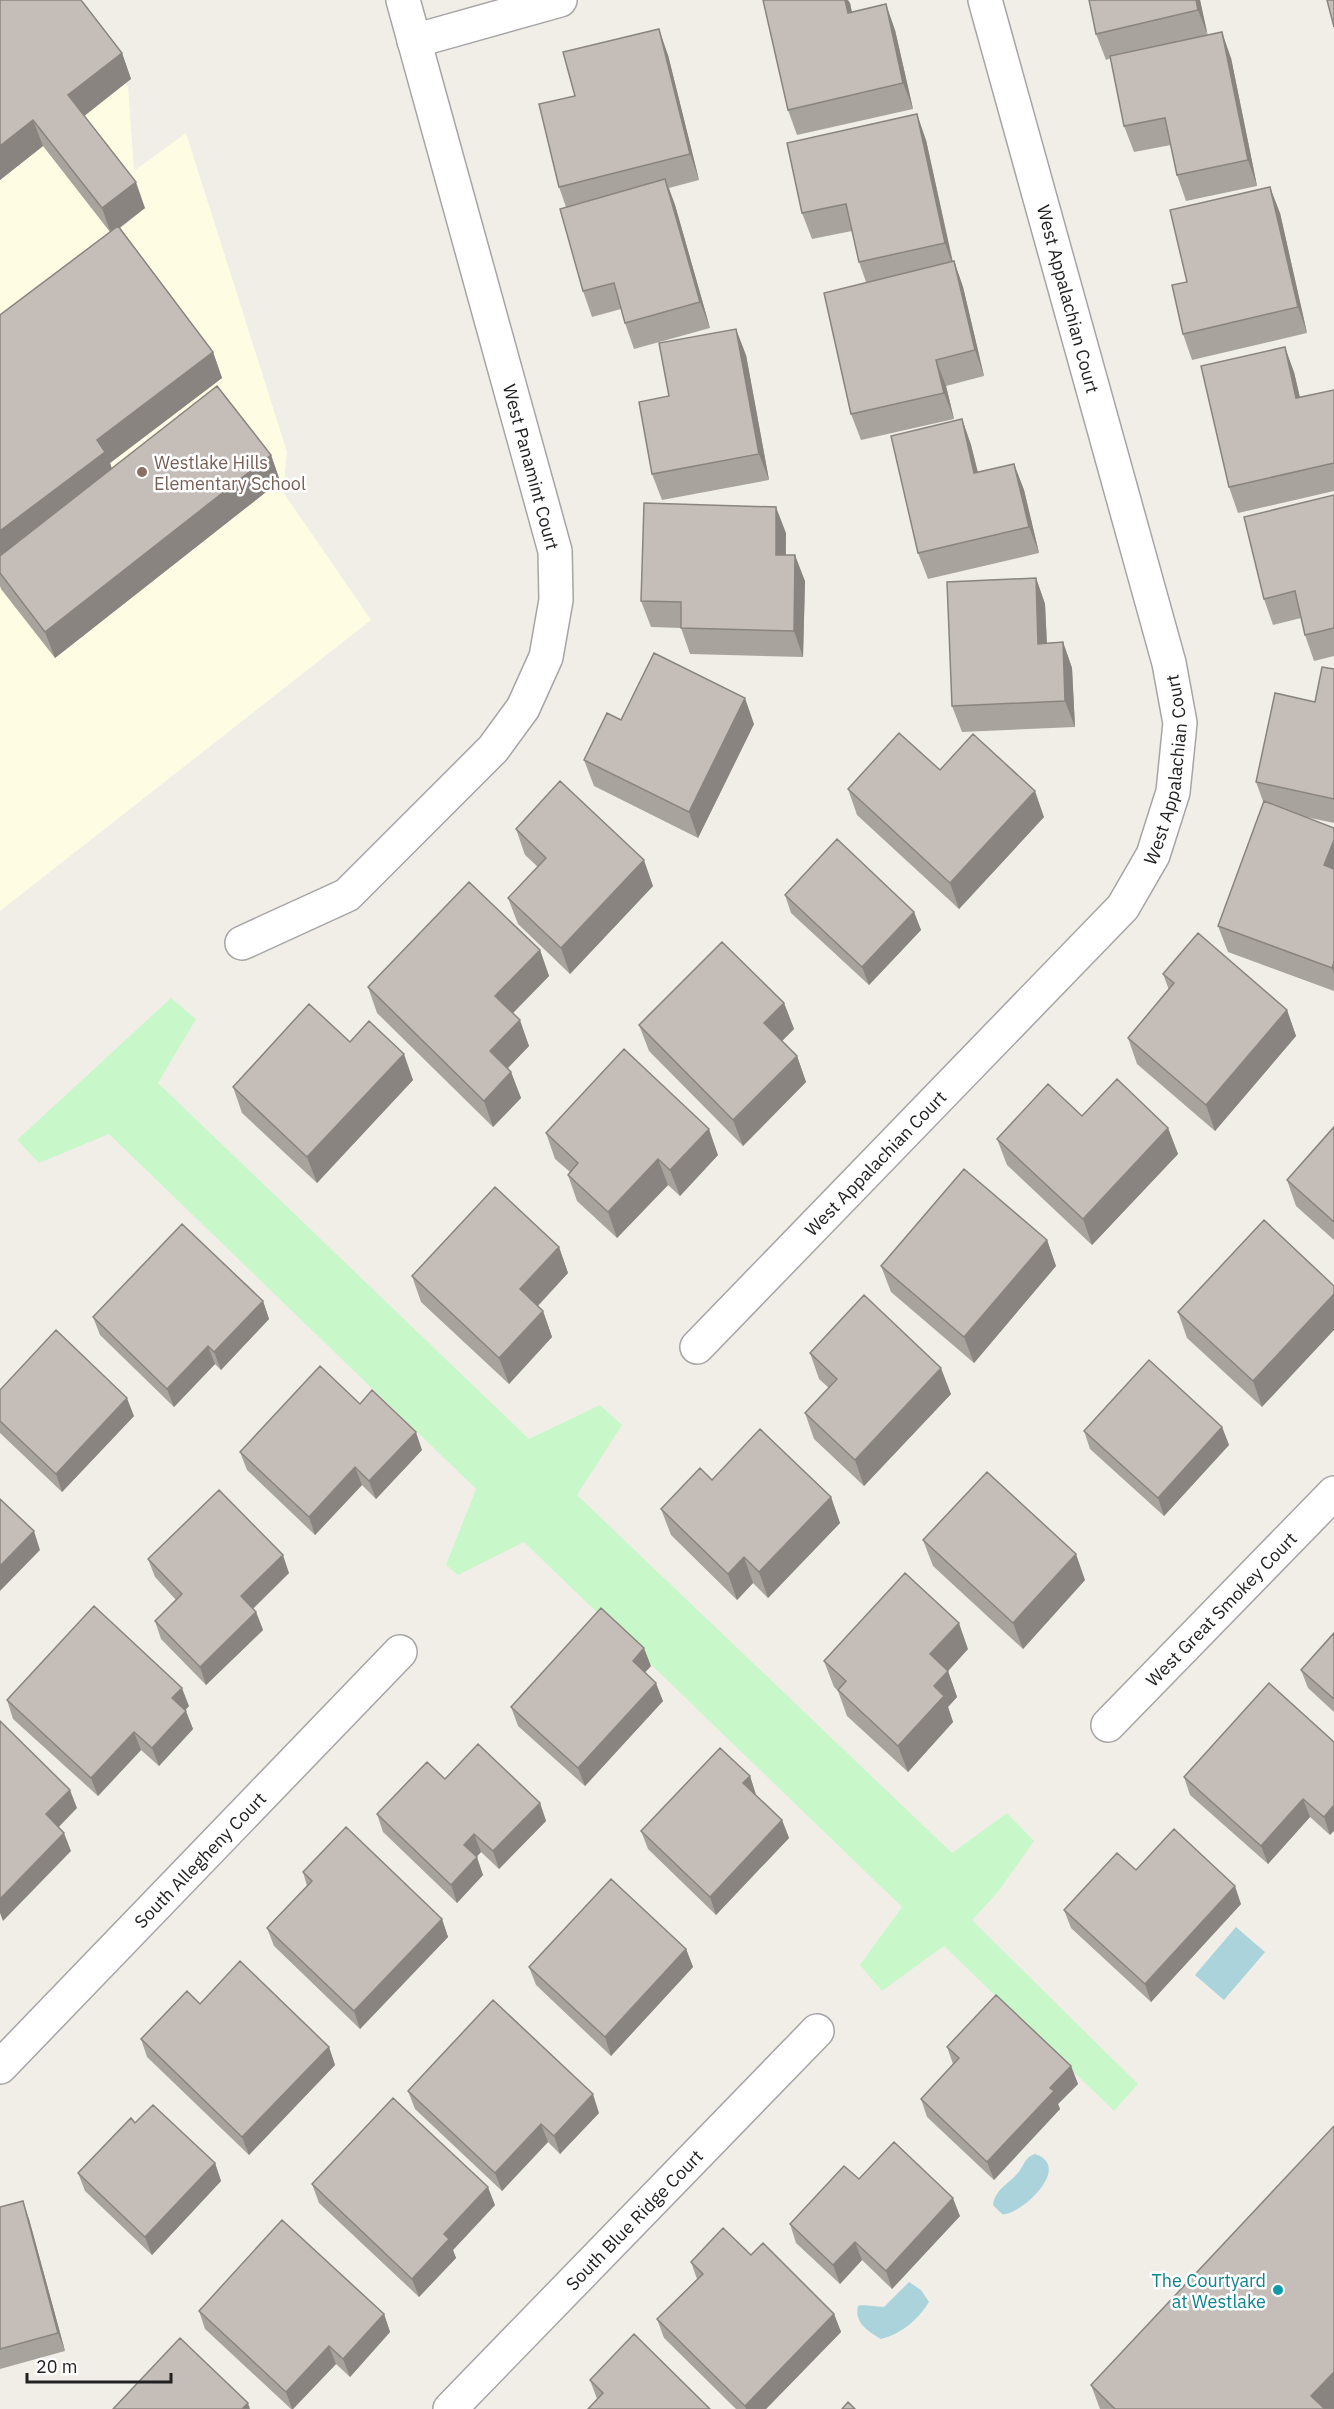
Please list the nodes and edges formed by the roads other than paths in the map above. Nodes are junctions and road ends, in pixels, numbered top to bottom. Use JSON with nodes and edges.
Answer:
{"nodes":[{"id":1,"x":403,"y":0,"type":"edge"},
{"id":2,"x":560,"y":0,"type":"edge"},
{"id":3,"x":985,"y":0,"type":"edge"},
{"id":4,"x":414,"y":40,"type":"junction"},
{"id":5,"x":242,"y":943,"type":"dead end"},
{"id":6,"x":698,"y":1347,"type":"dead end"},
{"id":7,"x":1334,"y":1493,"type":"edge"},
{"id":8,"x":400,"y":1652,"type":"dead end"},
{"id":9,"x":1108,"y":1725,"type":"dead end"},
{"id":10,"x":817,"y":2031,"type":"dead end"},
{"id":11,"x":0,"y":2067,"type":"edge"},
{"id":12,"x":450,"y":2409,"type":"edge"}],
"edges":[{"from":1,"to":4,"type":"street","name":"West Panamint Court"},
{"from":2,"to":4,"type":"street"},
{"from":3,"to":6,"type":"street","name":"West Appalachian Court"},
{"from":4,"to":5,"type":"street","name":"West Panamint Court"},
{"from":7,"to":9,"type":"street","name":"West Great Smokey Court"},
{"from":8,"to":11,"type":"street","name":"South Allegheny Court"},
{"from":10,"to":12,"type":"street","name":"South Blue Ridge Court"}]}
